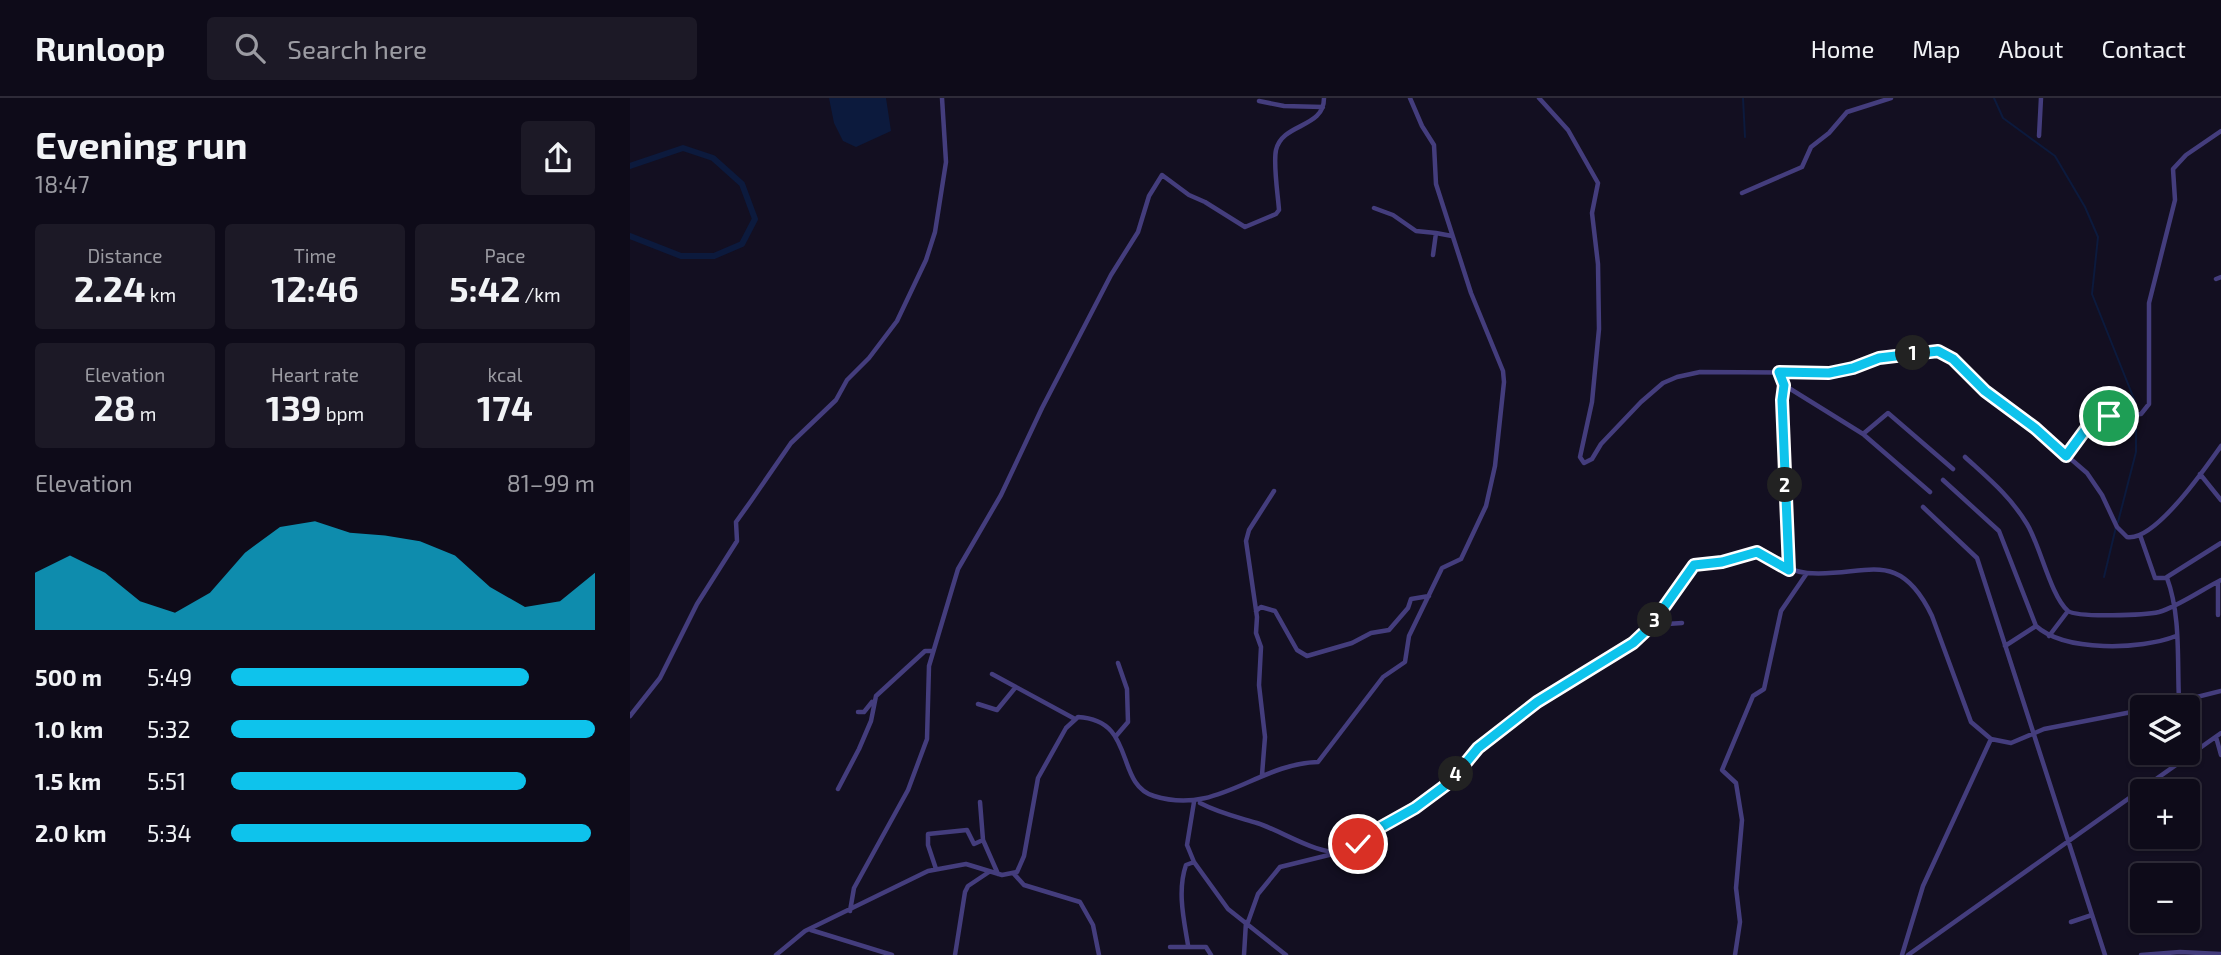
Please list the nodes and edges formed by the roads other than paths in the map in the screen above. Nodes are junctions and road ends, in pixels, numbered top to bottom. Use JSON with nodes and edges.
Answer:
{"nodes":[{"id":1,"x":942,"y":98,"type":"edge"},
{"id":2,"x":1324,"y":98,"type":"edge"},
{"id":3,"x":1410,"y":98,"type":"edge"},
{"id":4,"x":1539,"y":98,"type":"edge"},
{"id":5,"x":1891,"y":98,"type":"edge"},
{"id":6,"x":2041,"y":98,"type":"edge"},
{"id":7,"x":1259,"y":101,"type":"dead end"},
{"id":8,"x":1323,"y":107,"type":"junction"},
{"id":9,"x":2221,"y":131,"type":"edge"},
{"id":10,"x":2039,"y":136,"type":"dead end"},
{"id":11,"x":1742,"y":193,"type":"dead end"},
{"id":12,"x":1374,"y":208,"type":"dead end"},
{"id":13,"x":1436,"y":233,"type":"junction"},
{"id":14,"x":1453,"y":236,"type":"junction"},
{"id":15,"x":1433,"y":255,"type":"dead end"},
{"id":16,"x":1777,"y":374,"type":"junction"},
{"id":17,"x":1784,"y":385,"type":"junction"},
{"id":18,"x":1863,"y":434,"type":"junction"},
{"id":19,"x":2221,"y":446,"type":"edge"},
{"id":20,"x":2066,"y":456,"type":"junction"},
{"id":21,"x":1965,"y":457,"type":"dead end"},
{"id":22,"x":1953,"y":469,"type":"dead end"},
{"id":23,"x":2200,"y":474,"type":"junction"},
{"id":24,"x":1943,"y":480,"type":"dead end"},
{"id":25,"x":1274,"y":491,"type":"dead end"},
{"id":26,"x":1930,"y":492,"type":"dead end"},
{"id":27,"x":2221,"y":499,"type":"edge"},
{"id":28,"x":1923,"y":507,"type":"dead end"},
{"id":29,"x":2140,"y":535,"type":"junction"},
{"id":30,"x":2221,"y":543,"type":"edge"},
{"id":31,"x":1789,"y":570,"type":"junction"},
{"id":32,"x":1807,"y":573,"type":"junction"},
{"id":33,"x":2167,"y":578,"type":"junction"},
{"id":34,"x":2219,"y":581,"type":"edge"},
{"id":35,"x":1429,"y":596,"type":"junction"},
{"id":36,"x":2174,"y":603,"type":"junction"},
{"id":37,"x":1256,"y":611,"type":"junction"},
{"id":38,"x":2068,"y":611,"type":"junction"},
{"id":39,"x":2218,"y":615,"type":"dead end"},
{"id":40,"x":1682,"y":623,"type":"dead end"},
{"id":41,"x":1651,"y":625,"type":"junction"},
{"id":42,"x":2036,"y":626,"type":"junction"},
{"id":43,"x":2049,"y":636,"type":"junction"},
{"id":44,"x":2176,"y":636,"type":"junction"},
{"id":45,"x":2006,"y":646,"type":"junction"},
{"id":46,"x":932,"y":651,"type":"junction"},
{"id":47,"x":1118,"y":663,"type":"dead end"},
{"id":48,"x":992,"y":674,"type":"dead end"},
{"id":49,"x":1015,"y":688,"type":"junction"},
{"id":50,"x":2221,"y":691,"type":"edge"},
{"id":51,"x":2179,"y":695,"type":"edge"},
{"id":52,"x":2200,"y":696,"type":"edge"},
{"id":53,"x":873,"y":701,"type":"junction"},
{"id":54,"x":978,"y":704,"type":"dead end"},
{"id":55,"x":858,"y":712,"type":"dead end"},
{"id":56,"x":2130,"y":712,"type":"edge"},
{"id":57,"x":630,"y":716,"type":"edge"},
{"id":58,"x":1074,"y":719,"type":"junction"},
{"id":59,"x":2035,"y":735,"type":"junction"},
{"id":60,"x":2218,"y":735,"type":"edge"},
{"id":61,"x":1116,"y":736,"type":"junction"},
{"id":62,"x":1991,"y":739,"type":"junction"},
{"id":63,"x":2200,"y":748,"type":"edge"},
{"id":64,"x":2221,"y":755,"type":"edge"},
{"id":65,"x":2176,"y":765,"type":"edge"},
{"id":66,"x":1262,"y":775,"type":"junction"},
{"id":67,"x":838,"y":789,"type":"dead end"},
{"id":68,"x":980,"y":802,"type":"dead end"},
{"id":69,"x":1197,"y":802,"type":"junction"},
{"id":70,"x":983,"y":840,"type":"junction"},
{"id":71,"x":2068,"y":841,"type":"junction"},
{"id":72,"x":1338,"y":853,"type":"junction"},
{"id":73,"x":1194,"y":862,"type":"junction"},
{"id":74,"x":936,"y":869,"type":"junction"},
{"id":75,"x":989,"y":872,"type":"junction"},
{"id":76,"x":998,"y":874,"type":"junction"},
{"id":77,"x":1014,"y":874,"type":"junction"},
{"id":78,"x":850,"y":911,"type":"junction"},
{"id":79,"x":2092,"y":915,"type":"junction"},
{"id":80,"x":1247,"y":922,"type":"junction"},
{"id":81,"x":2071,"y":922,"type":"dead end"},
{"id":82,"x":811,"y":930,"type":"junction"},
{"id":83,"x":1188,"y":946,"type":"junction"},
{"id":84,"x":1170,"y":947,"type":"dead end"},
{"id":85,"x":2221,"y":954,"type":"edge"},
{"id":86,"x":776,"y":955,"type":"edge"},
{"id":87,"x":892,"y":955,"type":"edge"},
{"id":88,"x":956,"y":955,"type":"edge"},
{"id":89,"x":1099,"y":955,"type":"edge"},
{"id":90,"x":1211,"y":955,"type":"edge"},
{"id":91,"x":1244,"y":955,"type":"edge"},
{"id":92,"x":1286,"y":955,"type":"edge"},
{"id":93,"x":1735,"y":955,"type":"edge"},
{"id":94,"x":1902,"y":955,"type":"edge"},
{"id":95,"x":1908,"y":955,"type":"edge"},
{"id":96,"x":2105,"y":955,"type":"edge"},
{"id":97,"x":2141,"y":955,"type":"edge"}],
"edges":[{"from":1,"to":57,"type":"street"},
{"from":2,"to":8,"type":"street"},
{"from":3,"to":14,"type":"street"},
{"from":4,"to":16,"type":"street"},
{"from":5,"to":11,"type":"street"},
{"from":6,"to":10,"type":"street"},
{"from":7,"to":8,"type":"street"},
{"from":8,"to":46,"type":"street"},
{"from":9,"to":20,"type":"street"},
{"from":12,"to":13,"type":"street"},
{"from":13,"to":14,"type":"street"},
{"from":13,"to":15,"type":"street"},
{"from":14,"to":35,"type":"street"},
{"from":16,"to":17,"type":"street"},
{"from":16,"to":20,"type":"street"},
{"from":17,"to":18,"type":"street"},
{"from":17,"to":31,"type":"street"},
{"from":18,"to":22,"type":"street"},
{"from":18,"to":26,"type":"street"},
{"from":19,"to":23,"type":"street"},
{"from":20,"to":29,"type":"street"},
{"from":21,"to":38,"type":"street"},
{"from":23,"to":27,"type":"street"},
{"from":23,"to":29,"type":"street"},
{"from":24,"to":42,"type":"street"},
{"from":25,"to":37,"type":"street"},
{"from":28,"to":45,"type":"street"},
{"from":29,"to":33,"type":"street"},
{"from":30,"to":33,"type":"street"},
{"from":31,"to":32,"type":"street"},
{"from":31,"to":41,"type":"street"},
{"from":32,"to":62,"type":"street"},
{"from":32,"to":93,"type":"street"},
{"from":33,"to":36,"type":"street"},
{"from":34,"to":36,"type":"street"},
{"from":34,"to":39,"type":"street"},
{"from":35,"to":37,"type":"street"},
{"from":35,"to":66,"type":"street"},
{"from":36,"to":38,"type":"street"},
{"from":36,"to":44,"type":"street"},
{"from":37,"to":66,"type":"street"},
{"from":38,"to":43,"type":"street"},
{"from":40,"to":41,"type":"street"},
{"from":41,"to":72,"type":"street"},
{"from":42,"to":43,"type":"street"},
{"from":42,"to":45,"type":"street"},
{"from":43,"to":44,"type":"street"},
{"from":44,"to":51,"type":"street"},
{"from":45,"to":59,"type":"street"},
{"from":46,"to":53,"type":"street"},
{"from":46,"to":78,"type":"street"},
{"from":47,"to":61,"type":"street"},
{"from":48,"to":49,"type":"street"},
{"from":49,"to":54,"type":"street"},
{"from":49,"to":58,"type":"street"},
{"from":50,"to":52,"type":"street"},
{"from":53,"to":55,"type":"street"},
{"from":53,"to":67,"type":"street"},
{"from":56,"to":59,"type":"street"},
{"from":58,"to":61,"type":"street"},
{"from":58,"to":77,"type":"street"},
{"from":59,"to":62,"type":"street"},
{"from":59,"to":71,"type":"street"},
{"from":60,"to":63,"type":"street"},
{"from":60,"to":64,"type":"street"},
{"from":61,"to":69,"type":"street"},
{"from":62,"to":94,"type":"street"},
{"from":65,"to":71,"type":"street"},
{"from":66,"to":69,"type":"street"},
{"from":68,"to":70,"type":"street"},
{"from":69,"to":72,"type":"street"},
{"from":69,"to":73,"type":"street"},
{"from":70,"to":74,"type":"street"},
{"from":70,"to":76,"type":"street"},
{"from":71,"to":79,"type":"street"},
{"from":71,"to":95,"type":"street"},
{"from":72,"to":80,"type":"street"},
{"from":73,"to":80,"type":"street"},
{"from":73,"to":83,"type":"street"},
{"from":74,"to":75,"type":"street"},
{"from":74,"to":78,"type":"street"},
{"from":75,"to":76,"type":"street"},
{"from":75,"to":88,"type":"street"},
{"from":76,"to":77,"type":"street"},
{"from":77,"to":89,"type":"street"},
{"from":78,"to":82,"type":"street"},
{"from":79,"to":81,"type":"street"},
{"from":79,"to":96,"type":"street"},
{"from":80,"to":91,"type":"street"},
{"from":80,"to":92,"type":"street"},
{"from":82,"to":86,"type":"street"},
{"from":82,"to":87,"type":"street"},
{"from":83,"to":84,"type":"street"},
{"from":83,"to":90,"type":"street"},
{"from":85,"to":97,"type":"street"}]}
